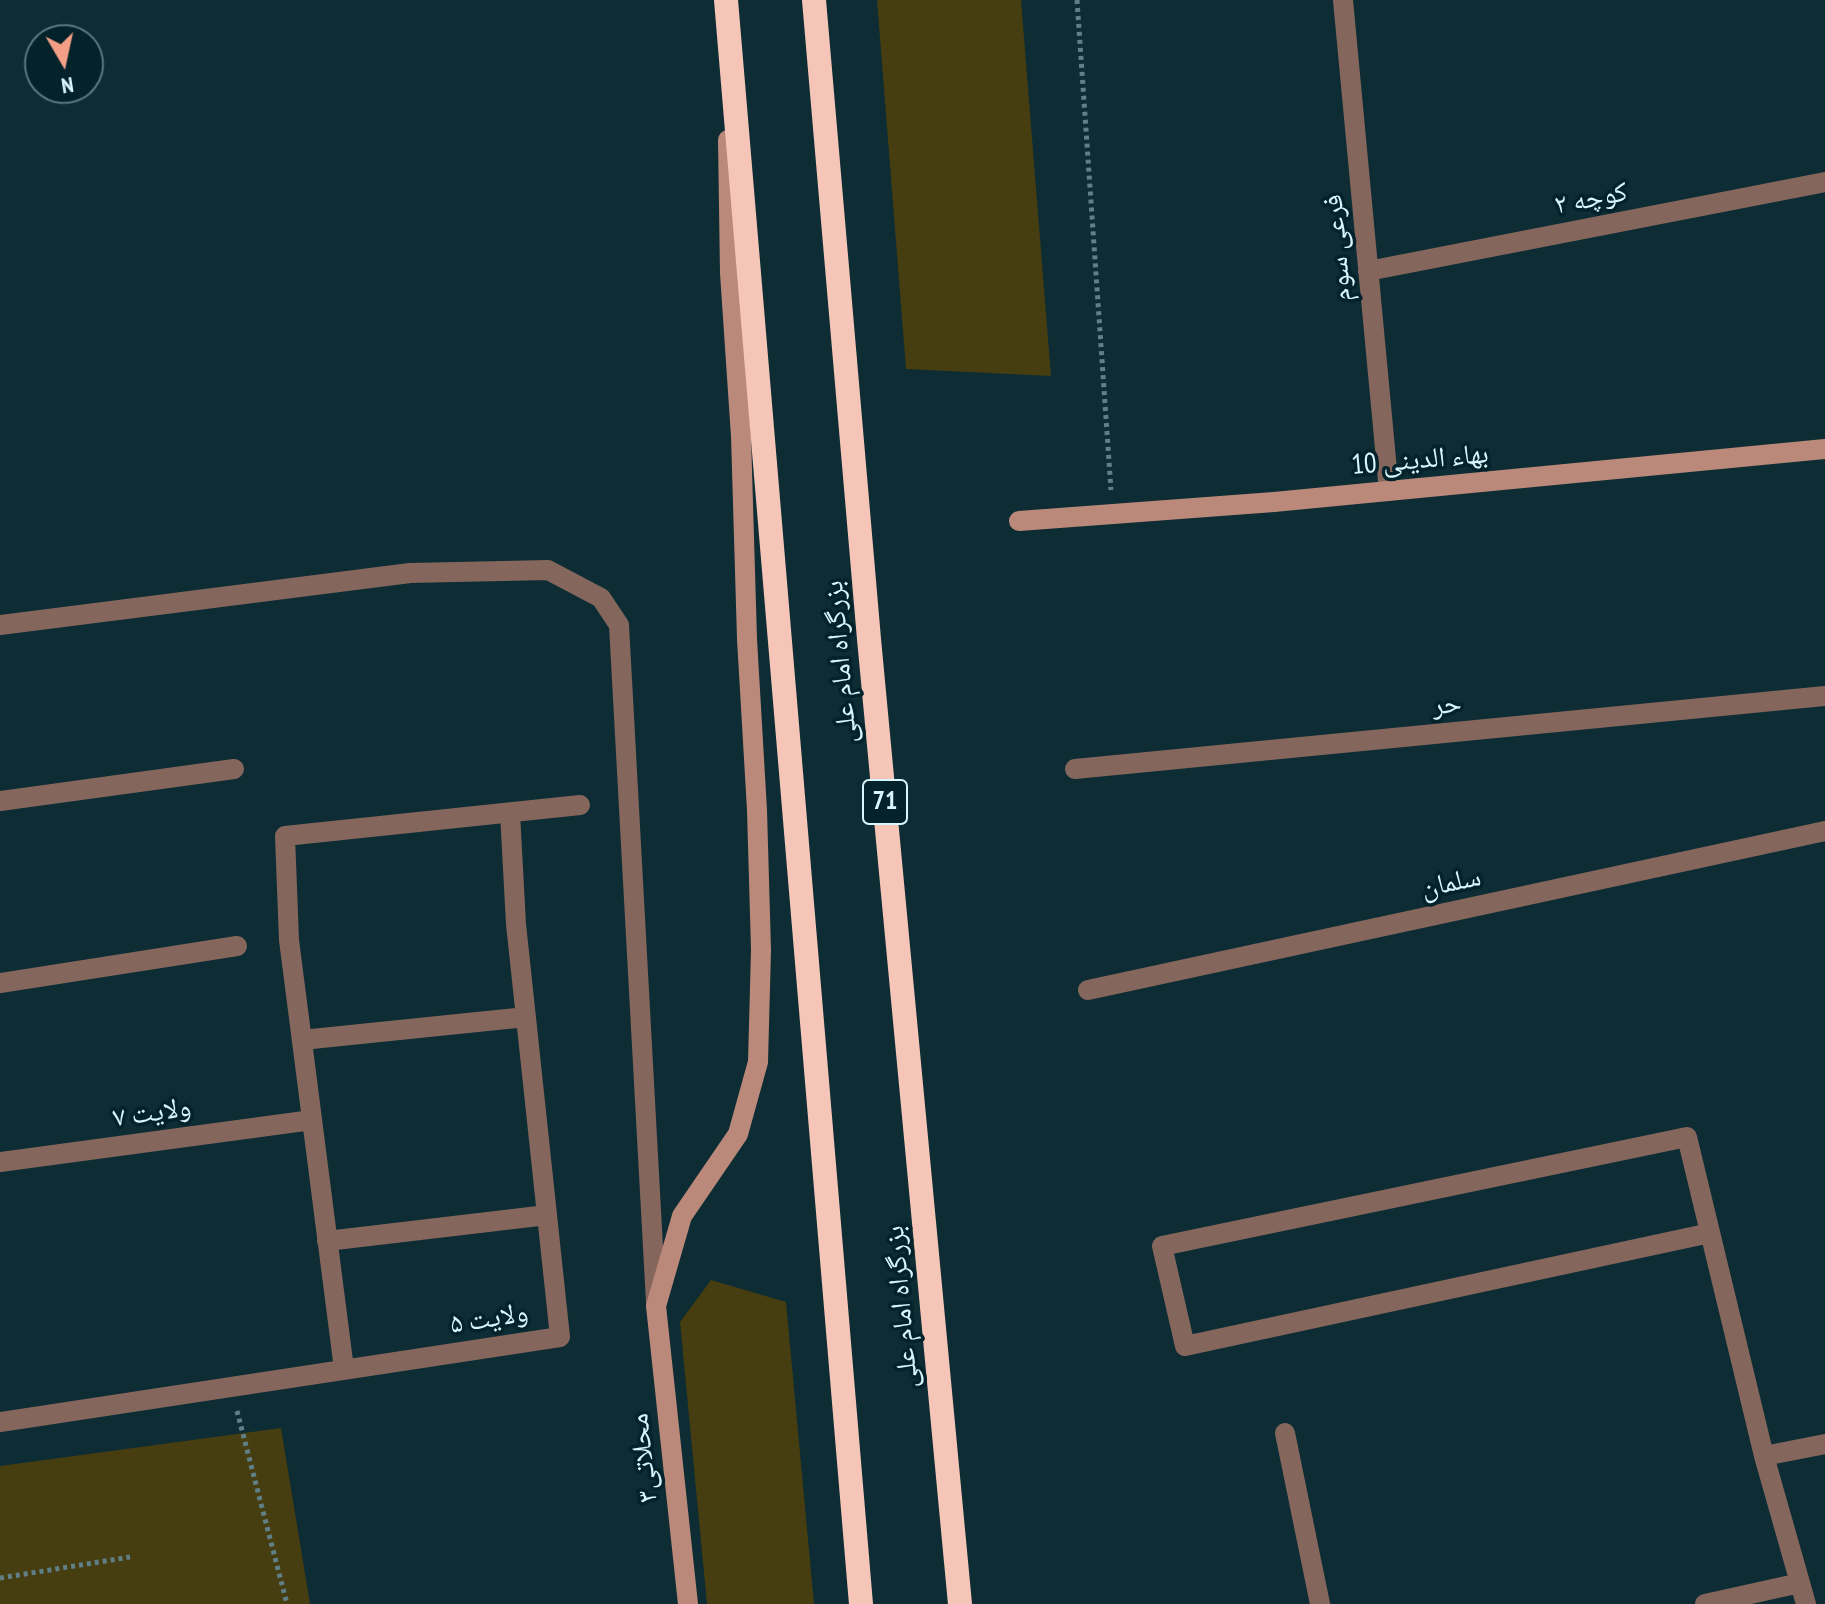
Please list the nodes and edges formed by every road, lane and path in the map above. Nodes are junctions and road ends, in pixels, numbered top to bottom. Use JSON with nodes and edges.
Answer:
{"nodes":[{"id":1,"x":726,"y":0,"type":"edge"},
{"id":2,"x":814,"y":0,"type":"edge"},
{"id":3,"x":1077,"y":0,"type":"edge"},
{"id":4,"x":1343,"y":0,"type":"edge"},
{"id":5,"x":1825,"y":182,"type":"edge"},
{"id":6,"x":1368,"y":271,"type":"junction"},
{"id":7,"x":1825,"y":449,"type":"edge"},
{"id":8,"x":1389,"y":491,"type":"junction"},
{"id":9,"x":1113,"y":514,"type":"junction"},
{"id":10,"x":1019,"y":521,"type":"dead end"},
{"id":11,"x":0,"y":625,"type":"edge"},
{"id":12,"x":1825,"y":696,"type":"edge"},
{"id":13,"x":234,"y":769,"type":"dead end"},
{"id":14,"x":1075,"y":769,"type":"dead end"},
{"id":15,"x":0,"y":801,"type":"edge"},
{"id":16,"x":580,"y":805,"type":"dead end"},
{"id":17,"x":510,"y":813,"type":"junction"},
{"id":18,"x":1825,"y":831,"type":"edge"},
{"id":19,"x":237,"y":946,"type":"dead end"},
{"id":20,"x":0,"y":983,"type":"edge"},
{"id":21,"x":1088,"y":990,"type":"dead end"},
{"id":22,"x":526,"y":1017,"type":"junction"},
{"id":23,"x":302,"y":1040,"type":"junction"},
{"id":24,"x":312,"y":1120,"type":"junction"},
{"id":25,"x":0,"y":1162,"type":"edge"},
{"id":26,"x":547,"y":1215,"type":"junction"},
{"id":27,"x":1710,"y":1233,"type":"junction"},
{"id":28,"x":327,"y":1241,"type":"junction"},
{"id":29,"x":656,"y":1306,"type":"junction"},
{"id":30,"x":344,"y":1369,"type":"junction"},
{"id":31,"x":230,"y":1387,"type":"junction"},
{"id":32,"x":0,"y":1422,"type":"edge"},
{"id":33,"x":1285,"y":1433,"type":"dead end"},
{"id":34,"x":1825,"y":1444,"type":"edge"},
{"id":35,"x":1764,"y":1456,"type":"junction"},
{"id":36,"x":130,"y":1557,"type":"dead end"},
{"id":37,"x":0,"y":1578,"type":"edge"},
{"id":38,"x":1800,"y":1583,"type":"junction"},
{"id":39,"x":287,"y":1604,"type":"edge"},
{"id":40,"x":688,"y":1604,"type":"edge"},
{"id":41,"x":861,"y":1604,"type":"edge"},
{"id":42,"x":960,"y":1604,"type":"edge"},
{"id":43,"x":1320,"y":1604,"type":"edge"},
{"id":44,"x":1705,"y":1604,"type":"edge"},
{"id":45,"x":1806,"y":1604,"type":"edge"}],
"edges":[{"from":1,"to":29,"type":"main road"},
{"from":1,"to":41,"type":"highway"},
{"from":2,"to":42,"type":"highway","name":"بزرگراه امام علی","number":"71"},
{"from":3,"to":9,"type":"path"},
{"from":4,"to":6,"type":"street","name":"فرعی سوم"},
{"from":5,"to":6,"type":"street","name":"کوچه ۲"},
{"from":6,"to":8,"type":"street","name":"فرعی سوم"},
{"from":7,"to":8,"type":"main road","name":"بهاء الدینی 10"},
{"from":8,"to":9,"type":"main road","name":"بهاء الدینی 10"},
{"from":9,"to":10,"type":"main road","name":"بهاء الدینی 10"},
{"from":11,"to":29,"type":"street"},
{"from":12,"to":14,"type":"street","name":"حر"},
{"from":13,"to":15,"type":"street"},
{"from":16,"to":17,"type":"street"},
{"from":17,"to":22,"type":"street","name":"ولایت ۵"},
{"from":17,"to":23,"type":"street"},
{"from":18,"to":21,"type":"street","name":"سلمان"},
{"from":19,"to":20,"type":"street"},
{"from":22,"to":23,"type":"street"},
{"from":22,"to":26,"type":"street","name":"ولایت ۵"},
{"from":23,"to":24,"type":"street"},
{"from":24,"to":25,"type":"street","name":"ولایت ۷"},
{"from":24,"to":28,"type":"street"},
{"from":26,"to":28,"type":"street"},
{"from":26,"to":30,"type":"street","name":"ولایت ۵"},
{"from":27,"to":27,"type":"street"},
{"from":27,"to":35,"type":"street"},
{"from":28,"to":30,"type":"street"},
{"from":29,"to":40,"type":"main road","name":"محلاتی۳"},
{"from":30,"to":31,"type":"street","name":"ولایت ۵"},
{"from":31,"to":32,"type":"street","name":"ولایت ۵"},
{"from":31,"to":39,"type":"path"},
{"from":33,"to":43,"type":"street"},
{"from":34,"to":35,"type":"street"},
{"from":35,"to":38,"type":"street"},
{"from":36,"to":37,"type":"path"},
{"from":38,"to":44,"type":"street"},
{"from":38,"to":45,"type":"street"}]}
